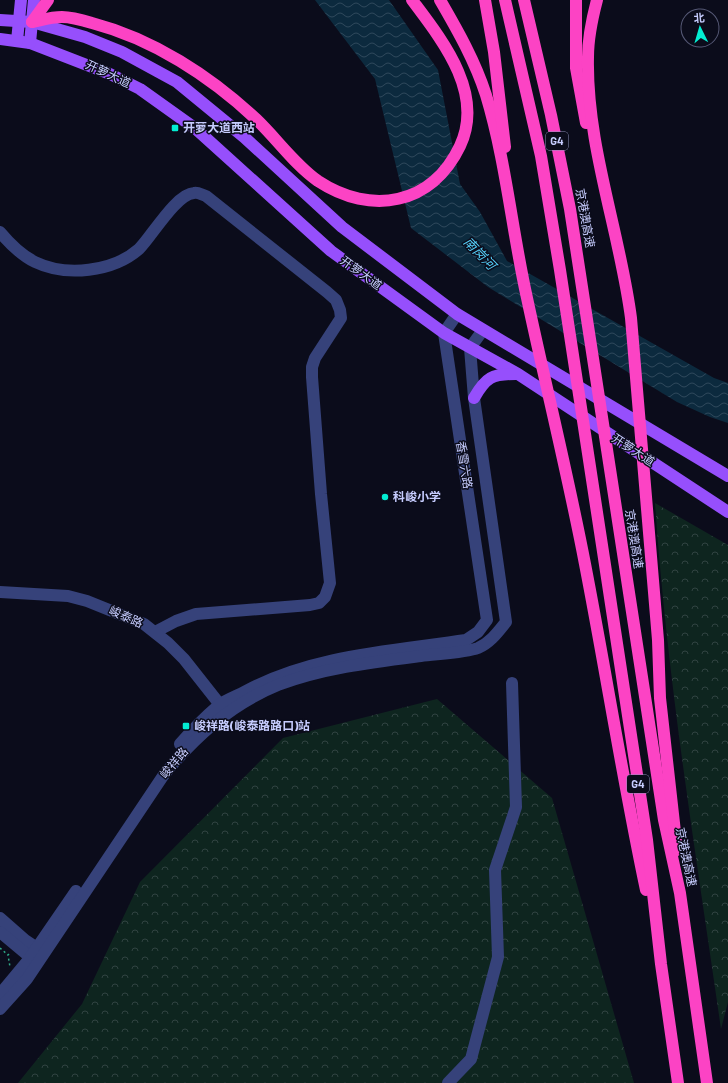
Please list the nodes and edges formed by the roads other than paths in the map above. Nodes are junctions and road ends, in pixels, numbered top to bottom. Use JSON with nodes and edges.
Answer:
{"nodes":[{"id":1,"x":21,"y":0,"type":"edge"},
{"id":2,"x":34,"y":0,"type":"edge"},
{"id":3,"x":48,"y":0,"type":"edge"},
{"id":4,"x":412,"y":0,"type":"edge"},
{"id":5,"x":440,"y":0,"type":"edge"},
{"id":6,"x":484,"y":0,"type":"edge"},
{"id":7,"x":505,"y":0,"type":"edge"},
{"id":8,"x":524,"y":0,"type":"edge"},
{"id":9,"x":576,"y":0,"type":"edge"},
{"id":10,"x":596,"y":0,"type":"edge"},
{"id":11,"x":0,"y":20,"type":"edge"},
{"id":12,"x":18,"y":21,"type":"junction"},
{"id":13,"x":32,"y":22,"type":"junction"},
{"id":14,"x":0,"y":39,"type":"edge"},
{"id":15,"x":17,"y":41,"type":"junction"},
{"id":16,"x":30,"y":43,"type":"junction"},
{"id":17,"x":599,"y":166,"type":"junction"},
{"id":18,"x":507,"y":182,"type":"junction"},
{"id":19,"x":0,"y":232,"type":"edge"},
{"id":20,"x":457,"y":314,"type":"junction"},
{"id":21,"x":483,"y":330,"type":"junction"},
{"id":22,"x":444,"y":333,"type":"junction"},
{"id":23,"x":470,"y":348,"type":"junction"},
{"id":24,"x":518,"y":374,"type":"junction"},
{"id":25,"x":474,"y":398,"type":"junction"},
{"id":26,"x":728,"y":476,"type":"edge"},
{"id":27,"x":728,"y":512,"type":"edge"},
{"id":28,"x":0,"y":592,"type":"edge"},
{"id":29,"x":487,"y":620,"type":"joint"},
{"id":30,"x":506,"y":622,"type":"joint"},
{"id":31,"x":155,"y":632,"type":"junction"},
{"id":32,"x":512,"y":682,"type":"dead end"},
{"id":33,"x":223,"y":709,"type":"junction"},
{"id":34,"x":680,"y":893,"type":"junction"},
{"id":35,"x":0,"y":918,"type":"edge"},
{"id":36,"x":0,"y":932,"type":"edge"},
{"id":37,"x":37,"y":956,"type":"junction"},
{"id":38,"x":661,"y":964,"type":"junction"},
{"id":39,"x":0,"y":994,"type":"edge"},
{"id":40,"x":0,"y":1009,"type":"edge"},
{"id":41,"x":448,"y":1083,"type":"edge"},
{"id":42,"x":678,"y":1083,"type":"edge"},
{"id":43,"x":707,"y":1083,"type":"edge"}],
"edges":[{"from":1,"to":12,"type":"main road"},
{"from":2,"to":13,"type":"main road"},
{"from":3,"to":13,"type":"highway"},
{"from":4,"to":13,"type":"highway"},
{"from":5,"to":18,"type":"highway"},
{"from":6,"to":18,"type":"highway"},
{"from":7,"to":38,"type":"highway","number":"G4"},
{"from":8,"to":34,"type":"highway","name":"京港澳高速","number":"G4"},
{"from":9,"to":17,"type":"highway"},
{"from":10,"to":17,"type":"highway"},
{"from":11,"to":12,"type":"main road","name":"开萝大道"},
{"from":12,"to":13,"type":"main road","name":"开萝大道"},
{"from":12,"to":15,"type":"main road"},
{"from":13,"to":16,"type":"main road"},
{"from":13,"to":20,"type":"main road","name":"开萝大道"},
{"from":14,"to":15,"type":"main road","name":"开萝大道"},
{"from":15,"to":16,"type":"main road","name":"开萝大道"},
{"from":16,"to":22,"type":"main road","name":"开萝大道"},
{"from":17,"to":34,"type":"highway"},
{"from":18,"to":38,"type":"highway"},
{"from":19,"to":31,"type":"street"},
{"from":20,"to":21,"type":"main road","name":"开萝大道"},
{"from":20,"to":22,"type":"street"},
{"from":21,"to":23,"type":"street"},
{"from":21,"to":26,"type":"main road","name":"开萝大道"},
{"from":22,"to":23,"type":"main road","name":"开萝大道"},
{"from":22,"to":29,"type":"street","name":"香雪六路"},
{"from":23,"to":24,"type":"main road","name":"开萝大道"},
{"from":23,"to":25,"type":"street","name":"香雪六路"},
{"from":24,"to":25,"type":"main road"},
{"from":24,"to":27,"type":"main road","name":"开萝大道"},
{"from":25,"to":30,"type":"street","name":"香雪六路"},
{"from":28,"to":31,"type":"street","name":"峻泰路"},
{"from":29,"to":33,"type":"street","name":"峻祥路"},
{"from":30,"to":33,"type":"street","name":"峻祥路"},
{"from":31,"to":33,"type":"street","name":"峻泰路"},
{"from":32,"to":41,"type":"street"},
{"from":33,"to":37,"type":"street","name":"峻祥路"},
{"from":34,"to":43,"type":"highway","name":"京港澳高速","number":"G4"},
{"from":35,"to":37,"type":"street"},
{"from":36,"to":37,"type":"street"},
{"from":37,"to":39,"type":"street","name":"峻祥路"},
{"from":37,"to":40,"type":"street","name":"峻祥路"},
{"from":38,"to":42,"type":"highway","number":"G4"}]}
